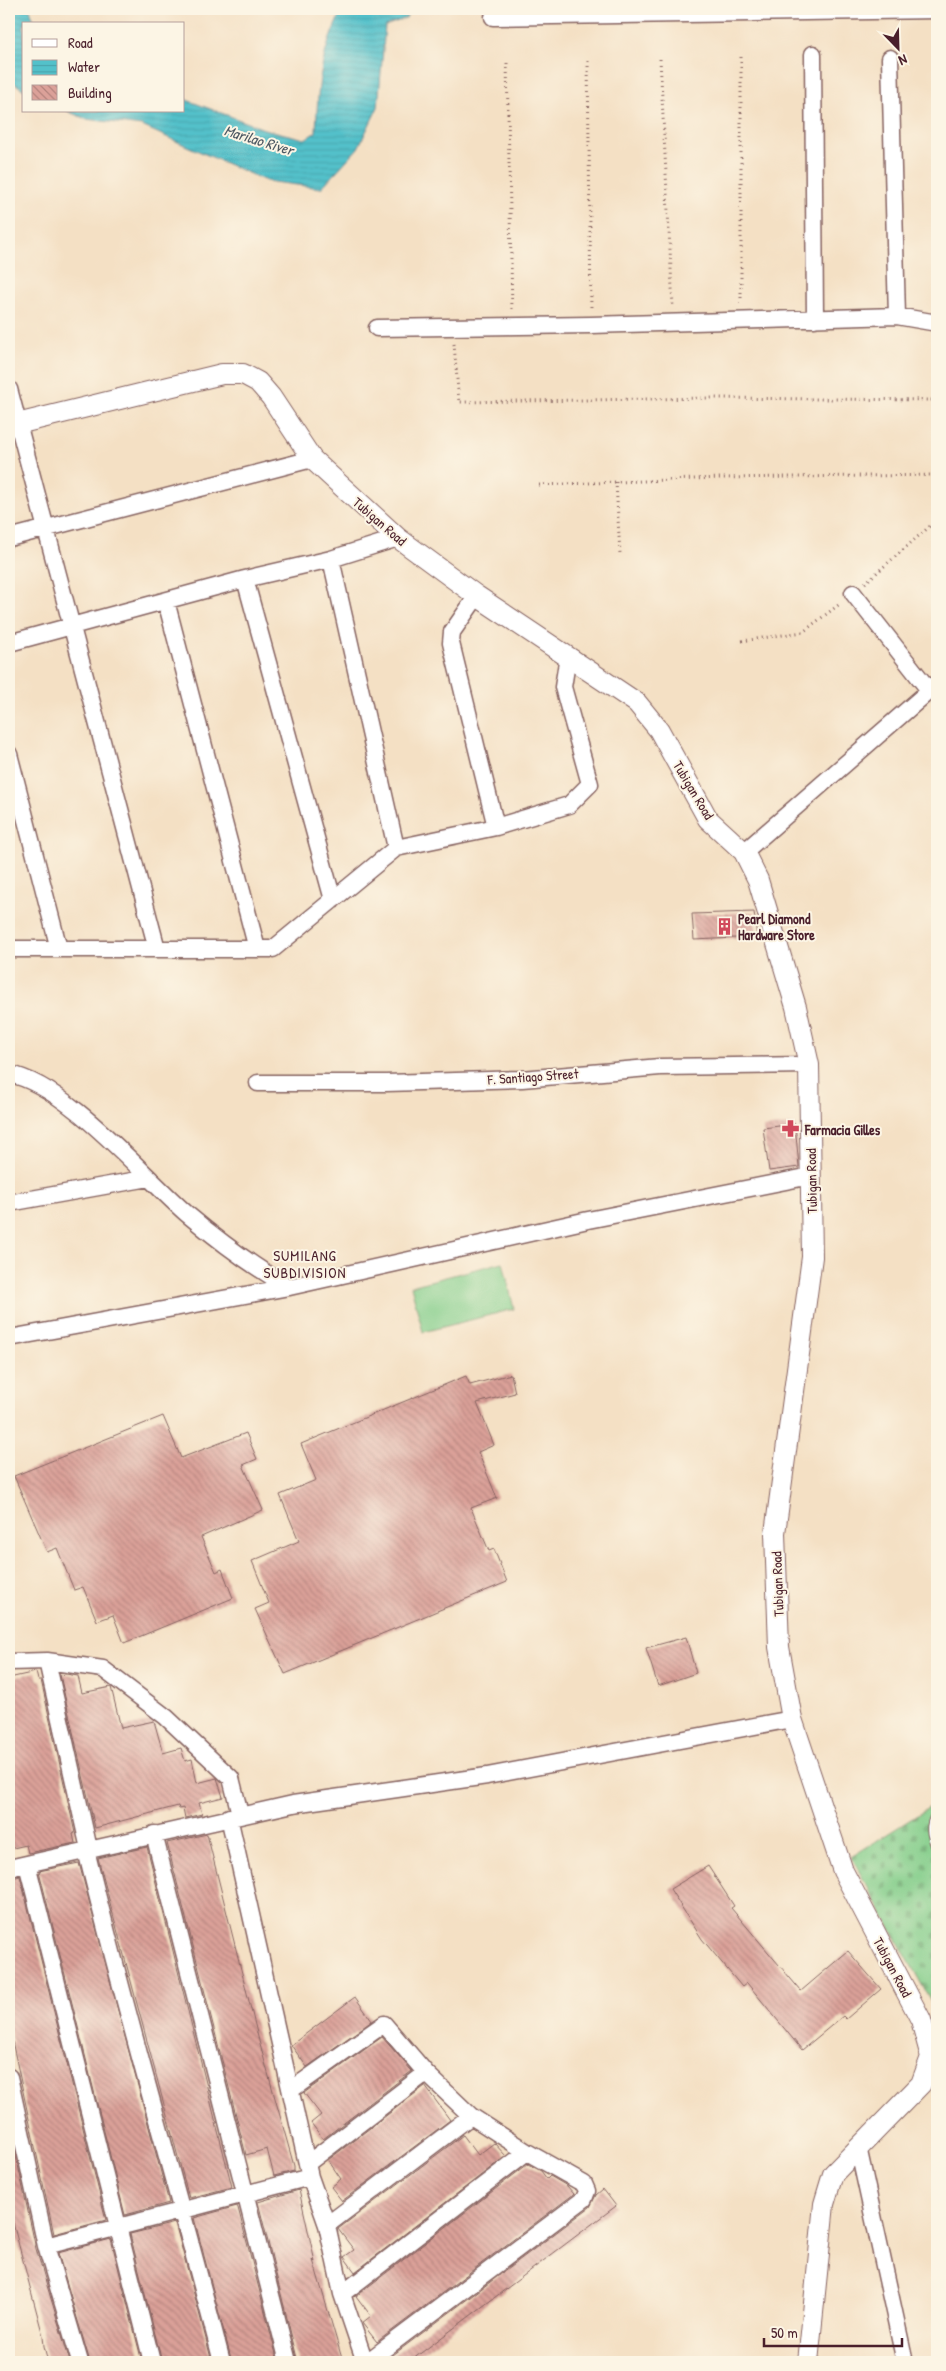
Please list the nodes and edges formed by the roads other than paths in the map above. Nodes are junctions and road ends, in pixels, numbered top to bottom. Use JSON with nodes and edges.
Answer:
{"nodes":[{"id":1,"x":937,"y":10,"type":"edge"},
{"id":2,"x":493,"y":17,"type":"dead end"},
{"id":3,"x":813,"y":54,"type":"dead end"},
{"id":4,"x":890,"y":58,"type":"dead end"},
{"id":5,"x":897,"y":316,"type":"junction"},
{"id":6,"x":815,"y":318,"type":"junction"},
{"id":7,"x":937,"y":323,"type":"edge"},
{"id":8,"x":377,"y":328,"type":"dead end"},
{"id":9,"x":9,"y":389,"type":"edge"},
{"id":10,"x":14,"y":425,"type":"edge"},
{"id":11,"x":312,"y":460,"type":"junction"},
{"id":12,"x":46,"y":527,"type":"junction"},
{"id":13,"x":9,"y":538,"type":"edge"},
{"id":14,"x":398,"y":538,"type":"junction"},
{"id":15,"x":331,"y":559,"type":"junction"},
{"id":16,"x":245,"y":579,"type":"junction"},
{"id":17,"x":853,"y":593,"type":"road end"},
{"id":18,"x":477,"y":596,"type":"junction"},
{"id":19,"x":166,"y":601,"type":"junction"},
{"id":20,"x":72,"y":626,"type":"junction"},
{"id":21,"x":9,"y":642,"type":"edge"},
{"id":22,"x":568,"y":656,"type":"junction"},
{"id":23,"x":933,"y":686,"type":"edge"},
{"id":24,"x":9,"y":754,"type":"edge"},
{"id":25,"x":496,"y":827,"type":"junction"},
{"id":26,"x":396,"y":848,"type":"junction"},
{"id":27,"x":744,"y":852,"type":"junction"},
{"id":28,"x":333,"y":900,"type":"junction"},
{"id":29,"x":9,"y":949,"type":"edge"},
{"id":30,"x":59,"y":949,"type":"junction"},
{"id":31,"x":157,"y":949,"type":"junction"},
{"id":32,"x":257,"y":949,"type":"junction"},
{"id":33,"x":809,"y":1065,"type":"junction"},
{"id":34,"x":9,"y":1074,"type":"edge"},
{"id":35,"x":258,"y":1082,"type":"dead end"},
{"id":36,"x":811,"y":1176,"type":"junction"},
{"id":37,"x":149,"y":1178,"type":"junction"},
{"id":38,"x":9,"y":1203,"type":"edge"},
{"id":39,"x":289,"y":1287,"type":"junction"},
{"id":40,"x":15,"y":1337,"type":"dead end"},
{"id":41,"x":47,"y":1661,"type":"junction"},
{"id":42,"x":9,"y":1662,"type":"edge"},
{"id":43,"x":792,"y":1720,"type":"junction"},
{"id":44,"x":937,"y":1814,"type":"edge"},
{"id":45,"x":235,"y":1816,"type":"junction"},
{"id":46,"x":154,"y":1834,"type":"junction"},
{"id":47,"x":937,"y":1849,"type":"edge"},
{"id":48,"x":88,"y":1850,"type":"junction"},
{"id":49,"x":27,"y":1864,"type":"junction"},
{"id":50,"x":9,"y":1868,"type":"edge"},
{"id":51,"x":934,"y":2048,"type":"edge"},
{"id":52,"x":426,"y":2073,"type":"junction"},
{"id":53,"x":9,"y":2077,"type":"edge"},
{"id":54,"x":291,"y":2090,"type":"junction"},
{"id":55,"x":471,"y":2116,"type":"junction"},
{"id":56,"x":858,"y":2147,"type":"junction"},
{"id":57,"x":527,"y":2152,"type":"junction"},
{"id":58,"x":309,"y":2170,"type":"junction"},
{"id":59,"x":245,"y":2194,"type":"junction"},
{"id":60,"x":183,"y":2210,"type":"junction"},
{"id":61,"x":327,"y":2225,"type":"junction"},
{"id":62,"x":117,"y":2227,"type":"junction"},
{"id":63,"x":46,"y":2246,"type":"junction"},
{"id":64,"x":342,"y":2294,"type":"junction"},
{"id":65,"x":80,"y":2362,"type":"edge"},
{"id":66,"x":152,"y":2362,"type":"edge"},
{"id":67,"x":222,"y":2362,"type":"edge"},
{"id":68,"x":288,"y":2362,"type":"edge"},
{"id":69,"x":366,"y":2362,"type":"edge"},
{"id":70,"x":808,"y":2362,"type":"edge"},
{"id":71,"x":905,"y":2362,"type":"edge"}],
"edges":[{"from":1,"to":2,"type":"street"},
{"from":3,"to":6,"type":"street"},
{"from":4,"to":5,"type":"street"},
{"from":5,"to":6,"type":"street"},
{"from":5,"to":7,"type":"street"},
{"from":6,"to":8,"type":"street"},
{"from":9,"to":10,"type":"street"},
{"from":10,"to":11,"type":"street","name":"Tubigan Road"},
{"from":10,"to":12,"type":"street"},
{"from":11,"to":12,"type":"street"},
{"from":11,"to":14,"type":"street","name":"Tubigan Road"},
{"from":12,"to":13,"type":"street"},
{"from":12,"to":20,"type":"street"},
{"from":14,"to":15,"type":"street"},
{"from":14,"to":18,"type":"street","name":"Tubigan Road"},
{"from":15,"to":16,"type":"street"},
{"from":15,"to":26,"type":"street"},
{"from":16,"to":19,"type":"street"},
{"from":16,"to":28,"type":"street"},
{"from":17,"to":23,"type":"street"},
{"from":18,"to":22,"type":"street","name":"Tubigan Road"},
{"from":18,"to":25,"type":"street"},
{"from":19,"to":20,"type":"street"},
{"from":19,"to":32,"type":"street"},
{"from":20,"to":21,"type":"street"},
{"from":20,"to":31,"type":"street"},
{"from":22,"to":25,"type":"street"},
{"from":22,"to":27,"type":"street","name":"Tubigan Road"},
{"from":23,"to":27,"type":"street"},
{"from":24,"to":30,"type":"street"},
{"from":25,"to":26,"type":"street"},
{"from":26,"to":28,"type":"street"},
{"from":27,"to":33,"type":"street","name":"Tubigan Road"},
{"from":28,"to":32,"type":"street"},
{"from":29,"to":30,"type":"street"},
{"from":30,"to":31,"type":"street"},
{"from":31,"to":32,"type":"street"},
{"from":33,"to":35,"type":"street","name":"F. Santiago Street"},
{"from":33,"to":36,"type":"street","name":"Tubigan Road"},
{"from":34,"to":37,"type":"street"},
{"from":36,"to":39,"type":"street"},
{"from":36,"to":43,"type":"street","name":"Tubigan Road"},
{"from":37,"to":38,"type":"street"},
{"from":37,"to":39,"type":"street"},
{"from":39,"to":40,"type":"street"},
{"from":41,"to":42,"type":"street"},
{"from":41,"to":45,"type":"street"},
{"from":41,"to":48,"type":"street"},
{"from":43,"to":45,"type":"street"},
{"from":43,"to":51,"type":"street","name":"Tubigan Road"},
{"from":44,"to":47,"type":"lane"},
{"from":45,"to":46,"type":"street"},
{"from":45,"to":54,"type":"street"},
{"from":46,"to":48,"type":"street"},
{"from":46,"to":59,"type":"street"},
{"from":48,"to":49,"type":"street"},
{"from":48,"to":60,"type":"street"},
{"from":49,"to":50,"type":"street"},
{"from":49,"to":62,"type":"street"},
{"from":51,"to":56,"type":"street","name":"Tubigan Road"},
{"from":52,"to":54,"type":"street"},
{"from":52,"to":55,"type":"street"},
{"from":52,"to":58,"type":"street"},
{"from":53,"to":63,"type":"street"},
{"from":54,"to":58,"type":"street"},
{"from":55,"to":57,"type":"street"},
{"from":55,"to":61,"type":"street"},
{"from":56,"to":70,"type":"street","name":"Tubigan Road"},
{"from":56,"to":71,"type":"street"},
{"from":57,"to":64,"type":"street"},
{"from":57,"to":69,"type":"street"},
{"from":58,"to":59,"type":"street"},
{"from":58,"to":61,"type":"street"},
{"from":59,"to":60,"type":"street"},
{"from":59,"to":68,"type":"street"},
{"from":60,"to":62,"type":"street"},
{"from":60,"to":67,"type":"street"},
{"from":61,"to":64,"type":"street"},
{"from":62,"to":63,"type":"street"},
{"from":62,"to":66,"type":"street"},
{"from":63,"to":65,"type":"street"},
{"from":64,"to":69,"type":"street"}]}
